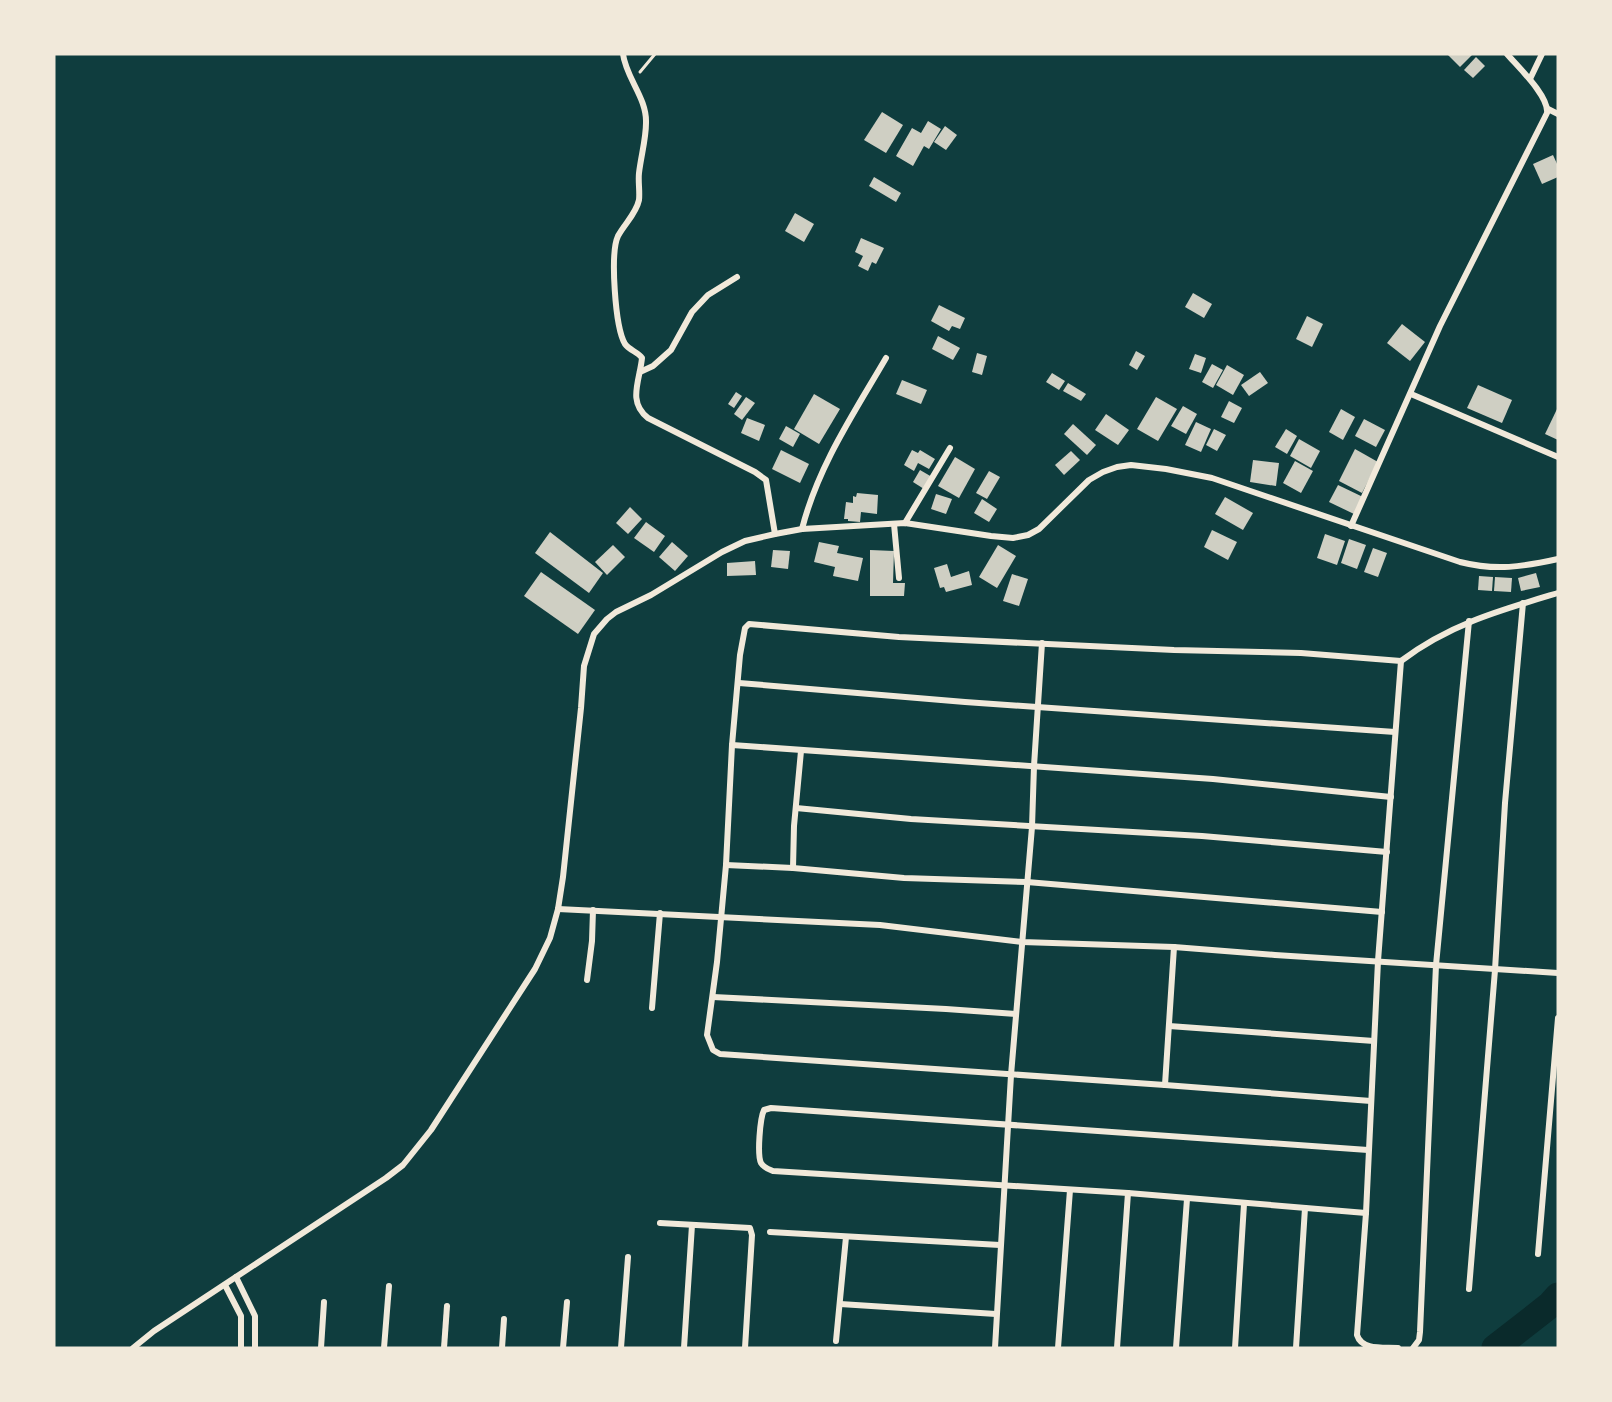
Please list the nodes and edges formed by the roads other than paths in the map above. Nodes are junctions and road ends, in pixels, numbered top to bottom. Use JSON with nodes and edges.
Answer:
{"nodes":[{"id":1,"x":623,"y":54,"type":"edge"},
{"id":2,"x":1507,"y":54,"type":"edge"},
{"id":3,"x":1542,"y":54,"type":"edge"},
{"id":4,"x":1530,"y":79,"type":"junction"},
{"id":5,"x":1548,"y":109,"type":"junction"},
{"id":6,"x":1558,"y":114,"type":"edge"},
{"id":7,"x":737,"y":277,"type":"dead end"},
{"id":8,"x":886,"y":358,"type":"dead end"},
{"id":9,"x":640,"y":372,"type":"junction"},
{"id":10,"x":1411,"y":394,"type":"junction"},
{"id":11,"x":950,"y":448,"type":"dead end"},
{"id":12,"x":1558,"y":457,"type":"edge"},
{"id":13,"x":894,"y":524,"type":"junction"},
{"id":14,"x":905,"y":524,"type":"junction"},
{"id":15,"x":1351,"y":526,"type":"junction"},
{"id":16,"x":802,"y":529,"type":"junction"},
{"id":17,"x":775,"y":534,"type":"junction"},
{"id":18,"x":1558,"y":559,"type":"edge"},
{"id":19,"x":898,"y":578,"type":"dead end"},
{"id":20,"x":1558,"y":593,"type":"edge"},
{"id":21,"x":1523,"y":603,"type":"junction"},
{"id":22,"x":1469,"y":621,"type":"junction"},
{"id":23,"x":1042,"y":643,"type":"junction"},
{"id":24,"x":1401,"y":661,"type":"junction"},
{"id":25,"x":739,"y":683,"type":"junction"},
{"id":26,"x":1038,"y":707,"type":"junction"},
{"id":27,"x":1395,"y":732,"type":"junction"},
{"id":28,"x":732,"y":745,"type":"junction"},
{"id":29,"x":801,"y":751,"type":"junction"},
{"id":30,"x":1034,"y":766,"type":"junction"},
{"id":31,"x":1391,"y":796,"type":"junction"},
{"id":32,"x":796,"y":808,"type":"junction"},
{"id":33,"x":1032,"y":827,"type":"junction"},
{"id":34,"x":1387,"y":852,"type":"junction"},
{"id":35,"x":726,"y":865,"type":"junction"},
{"id":36,"x":793,"y":868,"type":"junction"},
{"id":37,"x":1027,"y":882,"type":"junction"},
{"id":38,"x":558,"y":909,"type":"junction"},
{"id":39,"x":593,"y":910,"type":"junction"},
{"id":40,"x":1382,"y":912,"type":"junction"},
{"id":41,"x":660,"y":913,"type":"junction"},
{"id":42,"x":720,"y":918,"type":"junction"},
{"id":43,"x":1022,"y":942,"type":"junction"},
{"id":44,"x":1174,"y":946,"type":"junction"},
{"id":45,"x":1378,"y":961,"type":"junction"},
{"id":46,"x":1436,"y":965,"type":"junction"},
{"id":47,"x":1496,"y":970,"type":"junction"},
{"id":48,"x":1558,"y":973,"type":"edge"},
{"id":49,"x":587,"y":980,"type":"dead end"},
{"id":50,"x":713,"y":997,"type":"junction"},
{"id":51,"x":652,"y":1008,"type":"dead end"},
{"id":52,"x":1016,"y":1014,"type":"junction"},
{"id":53,"x":1558,"y":1018,"type":"edge"},
{"id":54,"x":1169,"y":1026,"type":"junction"},
{"id":55,"x":1374,"y":1041,"type":"junction"},
{"id":56,"x":1011,"y":1075,"type":"junction"},
{"id":57,"x":1165,"y":1085,"type":"junction"},
{"id":58,"x":1371,"y":1101,"type":"junction"},
{"id":59,"x":1008,"y":1126,"type":"junction"},
{"id":60,"x":1368,"y":1150,"type":"junction"},
{"id":61,"x":1005,"y":1185,"type":"junction"},
{"id":62,"x":1070,"y":1190,"type":"junction"},
{"id":63,"x":1128,"y":1193,"type":"junction"},
{"id":64,"x":1187,"y":1199,"type":"junction"},
{"id":65,"x":1244,"y":1204,"type":"junction"},
{"id":66,"x":1305,"y":1208,"type":"junction"},
{"id":67,"x":1366,"y":1213,"type":"junction"},
{"id":68,"x":660,"y":1223,"type":"dead end"},
{"id":69,"x":692,"y":1225,"type":"junction"},
{"id":70,"x":770,"y":1232,"type":"dead end"},
{"id":71,"x":846,"y":1237,"type":"junction"},
{"id":72,"x":1000,"y":1245,"type":"junction"},
{"id":73,"x":1538,"y":1254,"type":"dead end"},
{"id":74,"x":628,"y":1257,"type":"dead end"},
{"id":75,"x":236,"y":1277,"type":"junction"},
{"id":76,"x":225,"y":1284,"type":"junction"},
{"id":77,"x":389,"y":1286,"type":"dead end"},
{"id":78,"x":1469,"y":1289,"type":"dead end"},
{"id":79,"x":324,"y":1302,"type":"dead end"},
{"id":80,"x":567,"y":1302,"type":"dead end"},
{"id":81,"x":840,"y":1304,"type":"junction"},
{"id":82,"x":447,"y":1306,"type":"dead end"},
{"id":83,"x":996,"y":1314,"type":"junction"},
{"id":84,"x":504,"y":1319,"type":"dead end"},
{"id":85,"x":836,"y":1341,"type":"dead end"},
{"id":86,"x":133,"y":1348,"type":"edge"},
{"id":87,"x":241,"y":1348,"type":"edge"},
{"id":88,"x":255,"y":1348,"type":"edge"},
{"id":89,"x":321,"y":1348,"type":"edge"},
{"id":90,"x":384,"y":1348,"type":"edge"},
{"id":91,"x":444,"y":1348,"type":"edge"},
{"id":92,"x":502,"y":1348,"type":"edge"},
{"id":93,"x":563,"y":1348,"type":"edge"},
{"id":94,"x":621,"y":1348,"type":"edge"},
{"id":95,"x":684,"y":1348,"type":"edge"},
{"id":96,"x":745,"y":1348,"type":"edge"},
{"id":97,"x":995,"y":1348,"type":"edge"},
{"id":98,"x":1058,"y":1348,"type":"edge"},
{"id":99,"x":1117,"y":1348,"type":"edge"},
{"id":100,"x":1176,"y":1348,"type":"edge"},
{"id":101,"x":1235,"y":1348,"type":"edge"},
{"id":102,"x":1296,"y":1348,"type":"edge"},
{"id":103,"x":1398,"y":1348,"type":"edge"},
{"id":104,"x":1413,"y":1348,"type":"edge"}],
"edges":[{"from":1,"to":9,"type":"street"},
{"from":2,"to":4,"type":"street"},
{"from":3,"to":4,"type":"street"},
{"from":4,"to":5,"type":"street"},
{"from":5,"to":6,"type":"street"},
{"from":5,"to":10,"type":"street"},
{"from":7,"to":9,"type":"street"},
{"from":8,"to":16,"type":"street"},
{"from":9,"to":17,"type":"street"},
{"from":10,"to":12,"type":"street"},
{"from":10,"to":15,"type":"street"},
{"from":11,"to":14,"type":"street"},
{"from":13,"to":14,"type":"street"},
{"from":13,"to":16,"type":"street"},
{"from":13,"to":19,"type":"street"},
{"from":14,"to":15,"type":"street"},
{"from":15,"to":18,"type":"street"},
{"from":16,"to":17,"type":"street"},
{"from":17,"to":38,"type":"street"},
{"from":20,"to":21,"type":"street"},
{"from":21,"to":22,"type":"street"},
{"from":21,"to":47,"type":"street"},
{"from":22,"to":24,"type":"street"},
{"from":22,"to":46,"type":"street"},
{"from":23,"to":24,"type":"street"},
{"from":23,"to":25,"type":"street"},
{"from":23,"to":26,"type":"street"},
{"from":24,"to":27,"type":"street"},
{"from":25,"to":26,"type":"street"},
{"from":25,"to":28,"type":"street"},
{"from":26,"to":27,"type":"street"},
{"from":26,"to":30,"type":"street"},
{"from":27,"to":31,"type":"street"},
{"from":28,"to":29,"type":"street"},
{"from":28,"to":35,"type":"street"},
{"from":29,"to":30,"type":"street"},
{"from":29,"to":32,"type":"street"},
{"from":30,"to":31,"type":"street"},
{"from":30,"to":33,"type":"street"},
{"from":31,"to":34,"type":"street"},
{"from":32,"to":33,"type":"street"},
{"from":32,"to":36,"type":"street"},
{"from":33,"to":34,"type":"street"},
{"from":33,"to":37,"type":"street"},
{"from":34,"to":40,"type":"street"},
{"from":35,"to":36,"type":"street"},
{"from":35,"to":42,"type":"street"},
{"from":36,"to":37,"type":"street"},
{"from":37,"to":40,"type":"street"},
{"from":37,"to":43,"type":"street"},
{"from":38,"to":39,"type":"street"},
{"from":38,"to":75,"type":"street"},
{"from":39,"to":41,"type":"street"},
{"from":39,"to":49,"type":"street"},
{"from":40,"to":45,"type":"street"},
{"from":41,"to":42,"type":"street"},
{"from":41,"to":51,"type":"street"},
{"from":42,"to":43,"type":"street"},
{"from":42,"to":50,"type":"street"},
{"from":43,"to":44,"type":"street"},
{"from":43,"to":52,"type":"street"},
{"from":44,"to":45,"type":"street"},
{"from":44,"to":54,"type":"street"},
{"from":45,"to":46,"type":"street"},
{"from":45,"to":55,"type":"street"},
{"from":46,"to":47,"type":"street"},
{"from":46,"to":104,"type":"street"},
{"from":47,"to":48,"type":"street"},
{"from":47,"to":78,"type":"street"},
{"from":50,"to":52,"type":"street"},
{"from":50,"to":56,"type":"street"},
{"from":52,"to":56,"type":"street"},
{"from":53,"to":73,"type":"street"},
{"from":54,"to":55,"type":"street"},
{"from":54,"to":57,"type":"street"},
{"from":55,"to":58,"type":"street"},
{"from":56,"to":57,"type":"street"},
{"from":56,"to":59,"type":"street"},
{"from":57,"to":58,"type":"street"},
{"from":58,"to":60,"type":"street"},
{"from":59,"to":60,"type":"street"},
{"from":59,"to":61,"type":"street"},
{"from":59,"to":61,"type":"street"},
{"from":60,"to":67,"type":"street"},
{"from":61,"to":62,"type":"street"},
{"from":61,"to":72,"type":"street"},
{"from":62,"to":63,"type":"street"},
{"from":62,"to":98,"type":"street"},
{"from":63,"to":64,"type":"street"},
{"from":63,"to":99,"type":"street"},
{"from":64,"to":65,"type":"street"},
{"from":64,"to":100,"type":"street"},
{"from":65,"to":66,"type":"street"},
{"from":65,"to":101,"type":"street"},
{"from":66,"to":67,"type":"street"},
{"from":66,"to":102,"type":"street"},
{"from":67,"to":103,"type":"street"},
{"from":68,"to":69,"type":"street"},
{"from":69,"to":95,"type":"street"},
{"from":69,"to":96,"type":"street"},
{"from":70,"to":71,"type":"street"},
{"from":71,"to":72,"type":"street"},
{"from":71,"to":81,"type":"street"},
{"from":72,"to":83,"type":"street"},
{"from":74,"to":94,"type":"street"},
{"from":75,"to":76,"type":"street"},
{"from":75,"to":88,"type":"street"},
{"from":76,"to":86,"type":"street"},
{"from":76,"to":87,"type":"street"},
{"from":77,"to":90,"type":"street"},
{"from":79,"to":89,"type":"street"},
{"from":80,"to":93,"type":"street"},
{"from":81,"to":83,"type":"street"},
{"from":81,"to":85,"type":"street"},
{"from":82,"to":91,"type":"street"},
{"from":83,"to":97,"type":"street"},
{"from":84,"to":92,"type":"street"}]}
